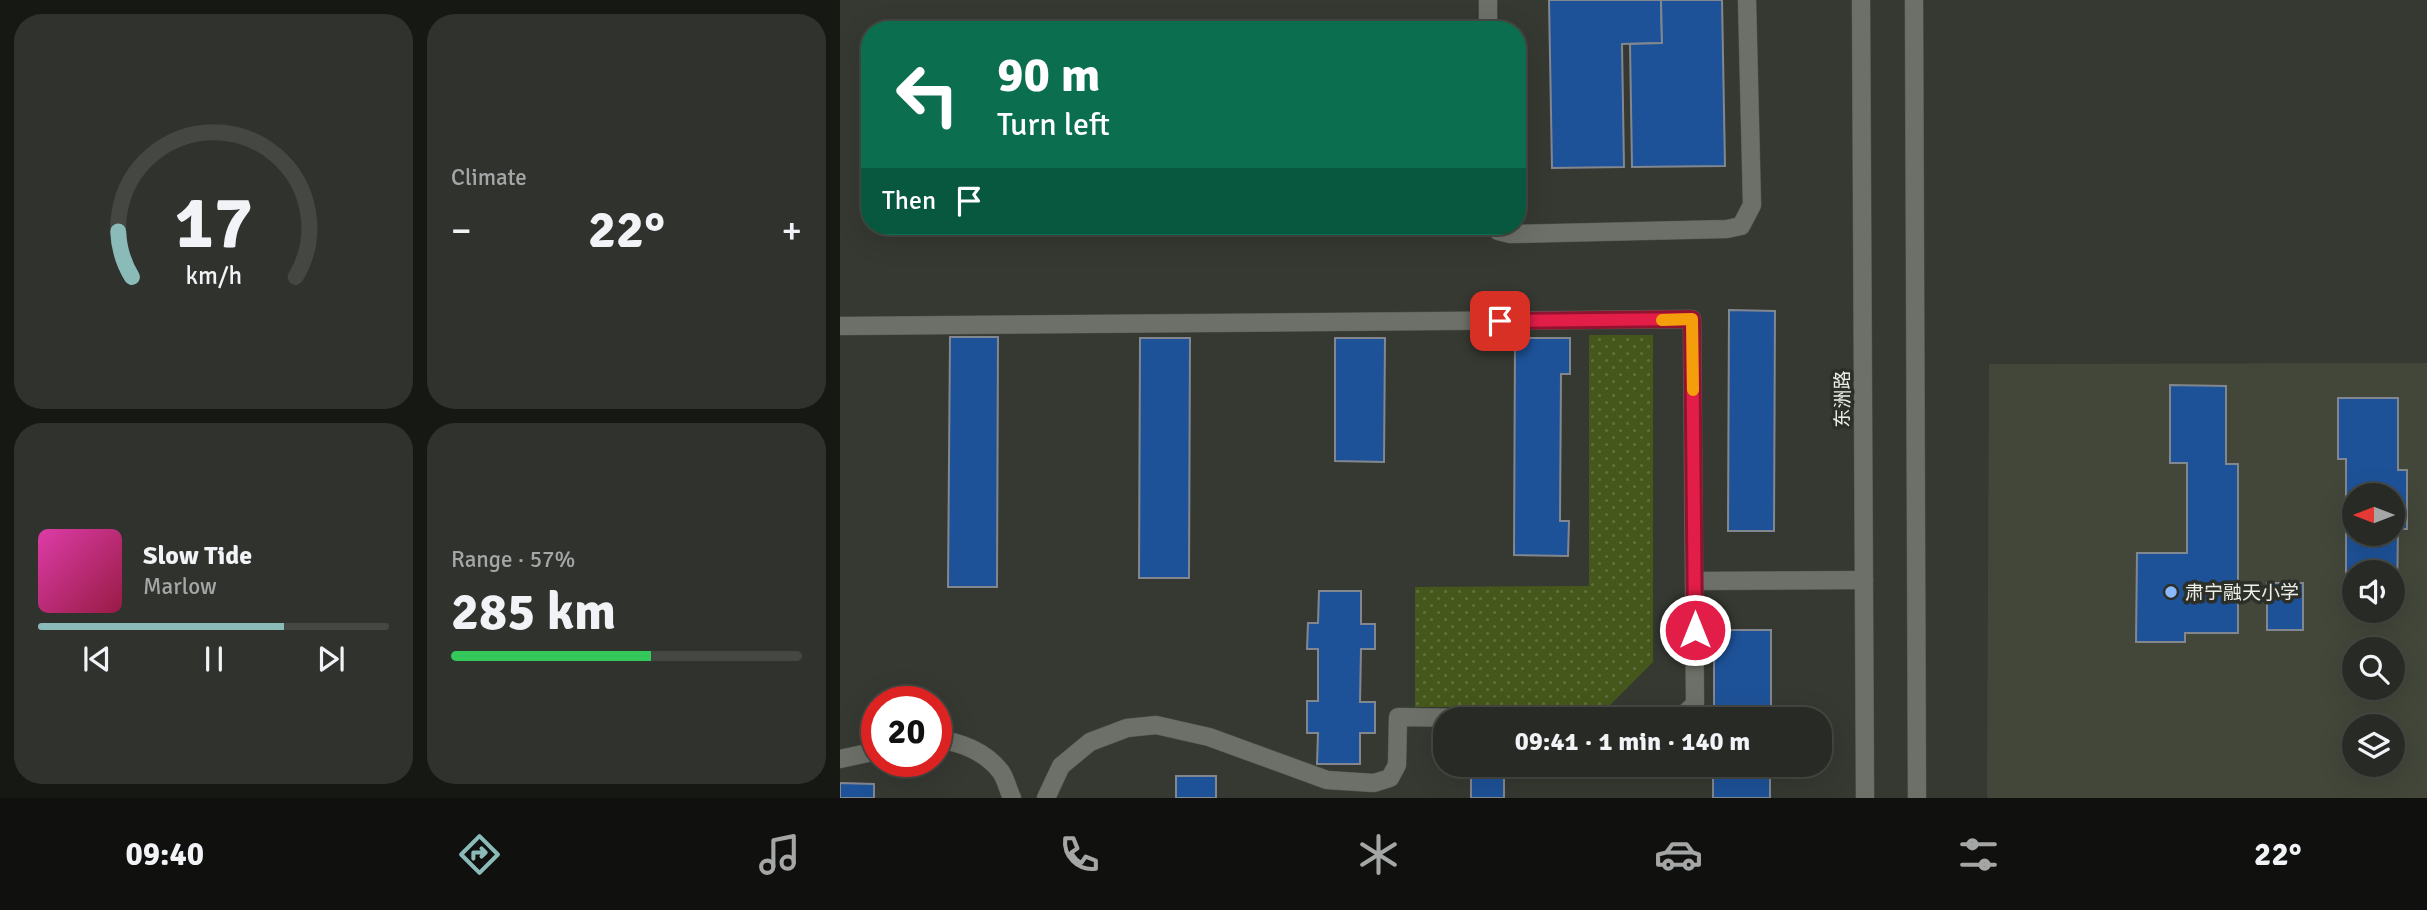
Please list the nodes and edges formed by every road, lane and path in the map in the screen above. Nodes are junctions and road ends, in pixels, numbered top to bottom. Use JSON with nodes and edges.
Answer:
{"nodes":[{"id":1,"x":1488,"y":0,"type":"edge"},
{"id":2,"x":1747,"y":0,"type":"edge"},
{"id":3,"x":1861,"y":0,"type":"edge"},
{"id":4,"x":1914,"y":0,"type":"edge"},
{"id":5,"x":1489,"y":21,"type":"edge"},
{"id":6,"x":1526,"y":234,"type":"edge"},
{"id":7,"x":840,"y":326,"type":"edge"},
{"id":8,"x":1864,"y":580,"type":"junction"},
{"id":9,"x":1694,"y":581,"type":"junction"},
{"id":10,"x":1692,"y":707,"type":"edge"},
{"id":11,"x":1433,"y":718,"type":"edge"},
{"id":12,"x":952,"y":742,"type":"edge"},
{"id":13,"x":861,"y":754,"type":"edge"},
{"id":14,"x":840,"y":759,"type":"edge"},
{"id":15,"x":1012,"y":798,"type":"edge"},
{"id":16,"x":1046,"y":798,"type":"edge"},
{"id":17,"x":1865,"y":798,"type":"edge"},
{"id":18,"x":1917,"y":798,"type":"edge"}],
"edges":[{"from":1,"to":5,"type":"street"},
{"from":2,"to":6,"type":"street"},
{"from":3,"to":8,"type":"street","name":"东洲路"},
{"from":4,"to":18,"type":"street"},
{"from":7,"to":9,"type":"street"},
{"from":8,"to":9,"type":"street"},
{"from":8,"to":17,"type":"street","name":"东洲路"},
{"from":9,"to":10,"type":"street"},
{"from":11,"to":16,"type":"street"},
{"from":12,"to":15,"type":"street"},
{"from":13,"to":14,"type":"street"}]}
